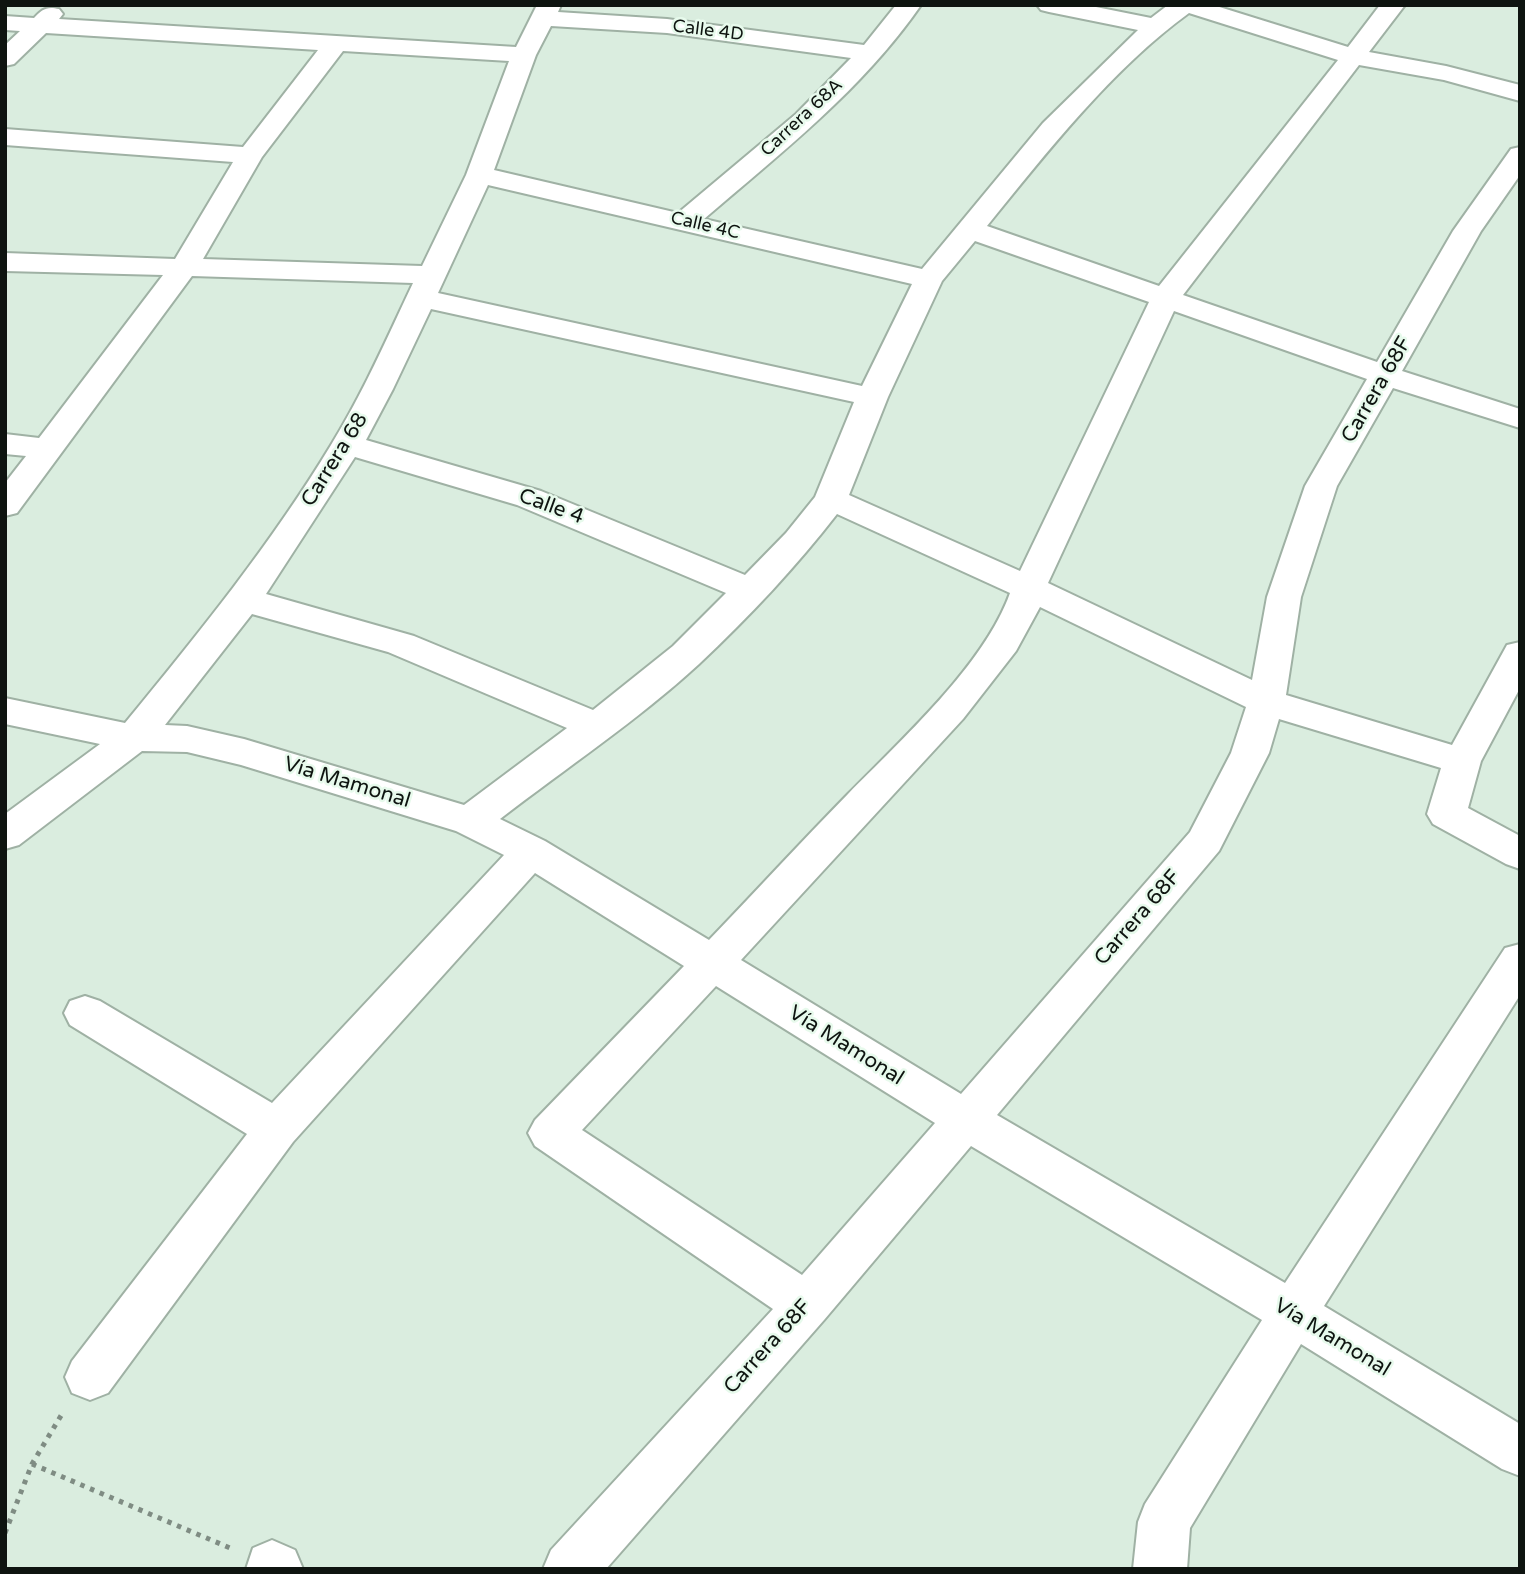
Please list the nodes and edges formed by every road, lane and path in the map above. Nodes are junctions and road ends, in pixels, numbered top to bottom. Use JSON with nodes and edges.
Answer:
{"nodes":[{"id":1,"x":60,"y":5,"type":"edge"},
{"id":2,"x":909,"y":5,"type":"edge"},
{"id":3,"x":1049,"y":5,"type":"edge"},
{"id":4,"x":1186,"y":5,"type":"edge"},
{"id":5,"x":1393,"y":5,"type":"edge"},
{"id":6,"x":547,"y":11,"type":"edge"},
{"id":7,"x":5,"y":23,"type":"edge"},
{"id":8,"x":39,"y":26,"type":"junction"},
{"id":9,"x":1155,"y":26,"type":"junction"},
{"id":10,"x":337,"y":42,"type":"junction"},
{"id":11,"x":870,"y":53,"type":"junction"},
{"id":12,"x":524,"y":55,"type":"junction"},
{"id":13,"x":1351,"y":56,"type":"junction"},
{"id":14,"x":5,"y":59,"type":"edge"},
{"id":15,"x":1520,"y":93,"type":"edge"},
{"id":16,"x":5,"y":136,"type":"edge"},
{"id":17,"x":250,"y":155,"type":"junction"},
{"id":18,"x":1520,"y":155,"type":"edge"},
{"id":19,"x":479,"y":175,"type":"junction"},
{"id":20,"x":685,"y":221,"type":"junction"},
{"id":21,"x":968,"y":229,"type":"junction"},
{"id":22,"x":7,"y":264,"type":"edge"},
{"id":23,"x":184,"y":267,"type":"junction"},
{"id":24,"x":929,"y":279,"type":"junction"},
{"id":25,"x":426,"y":286,"type":"junction"},
{"id":26,"x":1166,"y":297,"type":"junction"},
{"id":27,"x":1386,"y":376,"type":"junction"},
{"id":28,"x":872,"y":397,"type":"junction"},
{"id":29,"x":1520,"y":419,"type":"edge"},
{"id":30,"x":5,"y":444,"type":"edge"},
{"id":31,"x":347,"y":445,"type":"junction"},
{"id":32,"x":49,"y":449,"type":"junction"},
{"id":33,"x":831,"y":499,"type":"junction"},
{"id":34,"x":5,"y":506,"type":"edge"},
{"id":35,"x":1029,"y":588,"type":"junction"},
{"id":36,"x":747,"y":589,"type":"junction"},
{"id":37,"x":244,"y":601,"type":"junction"},
{"id":38,"x":1520,"y":654,"type":"edge"},
{"id":39,"x":1266,"y":702,"type":"junction"},
{"id":40,"x":5,"y":711,"type":"edge"},
{"id":41,"x":597,"y":726,"type":"junction"},
{"id":42,"x":134,"y":738,"type":"junction"},
{"id":43,"x":1462,"y":761,"type":"junction"},
{"id":44,"x":470,"y":821,"type":"junction"},
{"id":45,"x":5,"y":835,"type":"edge"},
{"id":46,"x":531,"y":851,"type":"junction"},
{"id":47,"x":1520,"y":854,"type":"edge"},
{"id":48,"x":1520,"y":960,"type":"edge"},
{"id":49,"x":713,"y":964,"type":"junction"},
{"id":50,"x":85,"y":1013,"type":"dead end"},
{"id":51,"x":965,"y":1119,"type":"junction"},
{"id":52,"x":276,"y":1129,"type":"junction"},
{"id":53,"x":807,"y":1305,"type":"junction"},
{"id":54,"x":1293,"y":1313,"type":"junction"},
{"id":55,"x":90,"y":1377,"type":"joint"},
{"id":56,"x":1520,"y":1452,"type":"edge"},
{"id":57,"x":32,"y":1464,"type":"junction"},
{"id":58,"x":5,"y":1533,"type":"edge"},
{"id":59,"x":274,"y":1568,"type":"edge"},
{"id":60,"x":570,"y":1569,"type":"edge"},
{"id":61,"x":1160,"y":1569,"type":"edge"}],
"edges":[{"from":1,"to":8,"type":"street"},
{"from":2,"to":11,"type":"street","name":"Carrera 68A"},
{"from":3,"to":9,"type":"street"},
{"from":4,"to":9,"type":"street"},
{"from":4,"to":13,"type":"street"},
{"from":5,"to":13,"type":"street"},
{"from":6,"to":11,"type":"street","name":"Calle 4D"},
{"from":6,"to":12,"type":"street","name":"Carrera 68"},
{"from":7,"to":8,"type":"street"},
{"from":8,"to":10,"type":"street"},
{"from":8,"to":14,"type":"street"},
{"from":9,"to":21,"type":"street"},
{"from":10,"to":12,"type":"street"},
{"from":10,"to":17,"type":"street"},
{"from":11,"to":20,"type":"street","name":"Carrera 68A"},
{"from":12,"to":19,"type":"street","name":"Carrera 68"},
{"from":13,"to":15,"type":"street"},
{"from":13,"to":26,"type":"street"},
{"from":16,"to":17,"type":"street"},
{"from":17,"to":23,"type":"street"},
{"from":18,"to":27,"type":"street","name":"Carrera 68F"},
{"from":19,"to":20,"type":"street","name":"Calle 4C"},
{"from":19,"to":25,"type":"street","name":"Carrera 68"},
{"from":20,"to":24,"type":"street","name":"Calle 4C"},
{"from":21,"to":24,"type":"street"},
{"from":21,"to":26,"type":"street"},
{"from":22,"to":23,"type":"street"},
{"from":23,"to":25,"type":"street"},
{"from":23,"to":32,"type":"street"},
{"from":24,"to":28,"type":"street"},
{"from":25,"to":28,"type":"street"},
{"from":25,"to":31,"type":"street","name":"Carrera 68"},
{"from":26,"to":27,"type":"street"},
{"from":26,"to":35,"type":"street"},
{"from":27,"to":29,"type":"street"},
{"from":27,"to":39,"type":"street","name":"Carrera 68F"},
{"from":28,"to":33,"type":"street"},
{"from":30,"to":32,"type":"street"},
{"from":31,"to":36,"type":"street","name":"Calle 4"},
{"from":31,"to":37,"type":"street","name":"Carrera 68"},
{"from":32,"to":34,"type":"street"},
{"from":33,"to":35,"type":"street"},
{"from":33,"to":36,"type":"street"},
{"from":35,"to":39,"type":"street"},
{"from":35,"to":49,"type":"street"},
{"from":36,"to":41,"type":"street"},
{"from":37,"to":41,"type":"street"},
{"from":37,"to":42,"type":"street","name":"Carrera 68"},
{"from":38,"to":43,"type":"street"},
{"from":39,"to":43,"type":"street"},
{"from":39,"to":51,"type":"street","name":"Carrera 68F"},
{"from":40,"to":42,"type":"street","name":"Vía Mamonal"},
{"from":41,"to":44,"type":"street"},
{"from":42,"to":44,"type":"street","name":"Vía Mamonal"},
{"from":42,"to":45,"type":"street","name":"Carrera 68"},
{"from":43,"to":47,"type":"street"},
{"from":44,"to":46,"type":"street","name":"Vía Mamonal"},
{"from":46,"to":49,"type":"street","name":"Vía Mamonal"},
{"from":46,"to":52,"type":"street"},
{"from":48,"to":54,"type":"street"},
{"from":49,"to":51,"type":"street","name":"Vía Mamonal"},
{"from":49,"to":53,"type":"street"},
{"from":50,"to":52,"type":"street"},
{"from":51,"to":53,"type":"street","name":"Carrera 68F"},
{"from":51,"to":54,"type":"street","name":"Vía Mamonal"},
{"from":52,"to":55,"type":"street"},
{"from":53,"to":60,"type":"street","name":"Carrera 68F"},
{"from":54,"to":56,"type":"street","name":"Vía Mamonal"},
{"from":54,"to":61,"type":"street"},
{"from":55,"to":57,"type":"path"},
{"from":57,"to":58,"type":"path"},
{"from":57,"to":59,"type":"path"}]}
